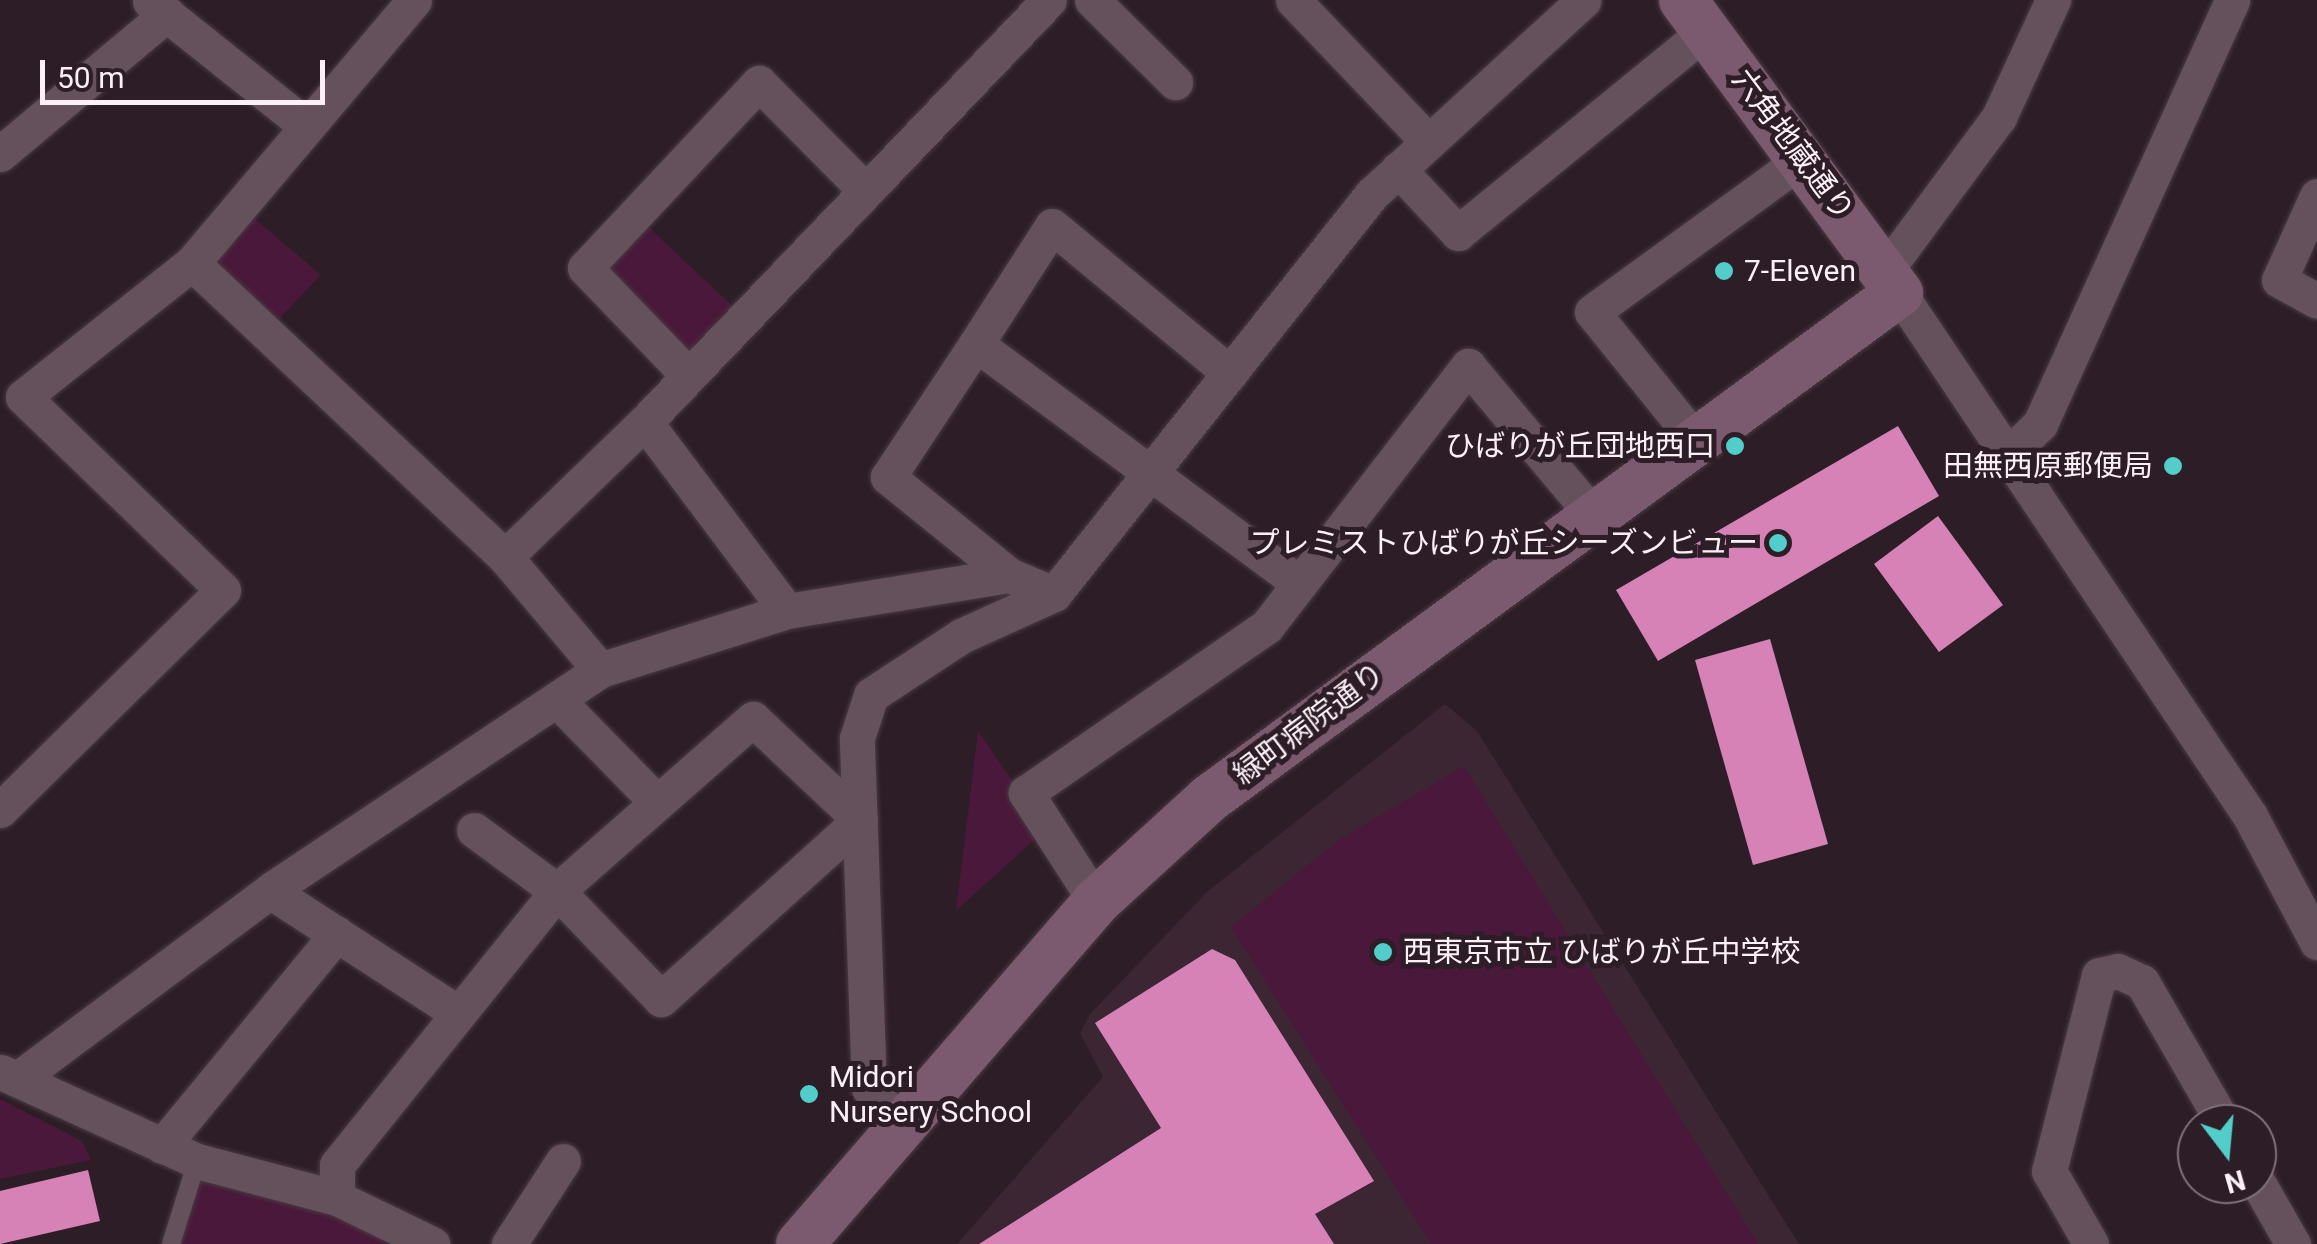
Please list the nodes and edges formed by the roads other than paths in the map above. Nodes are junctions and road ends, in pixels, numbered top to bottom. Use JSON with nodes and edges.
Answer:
{"nodes":[{"id":1,"x":414,"y":0,"type":"edge"},
{"id":2,"x":1092,"y":0,"type":"edge"},
{"id":3,"x":1292,"y":0,"type":"edge"},
{"id":4,"x":1584,"y":0,"type":"edge"},
{"id":5,"x":2053,"y":0,"type":"edge"},
{"id":6,"x":2232,"y":0,"type":"edge"},
{"id":7,"x":1046,"y":1,"type":"edge"},
{"id":8,"x":158,"y":7,"type":"edge"},
{"id":9,"x":1695,"y":15,"type":"edge"},
{"id":10,"x":1175,"y":82,"type":"dead end"},
{"id":11,"x":304,"y":124,"type":"junction"},
{"id":12,"x":1427,"y":140,"type":"junction"},
{"id":13,"x":0,"y":154,"type":"edge"},
{"id":14,"x":1804,"y":158,"type":"junction"},
{"id":15,"x":1398,"y":170,"type":"junction"},
{"id":16,"x":866,"y":191,"type":"junction"},
{"id":17,"x":2317,"y":196,"type":"edge"},
{"id":18,"x":192,"y":263,"type":"junction"},
{"id":19,"x":1892,"y":282,"type":"junction"},
{"id":20,"x":2317,"y":300,"type":"edge"},
{"id":21,"x":976,"y":344,"type":"junction"},
{"id":22,"x":1230,"y":373,"type":"junction"},
{"id":23,"x":690,"y":376,"type":"junction"},
{"id":24,"x":12,"y":386,"type":"edge"},
{"id":25,"x":644,"y":422,"type":"junction"},
{"id":26,"x":1697,"y":442,"type":"junction"},
{"id":27,"x":2008,"y":455,"type":"junction"},
{"id":28,"x":1153,"y":475,"type":"junction"},
{"id":29,"x":1594,"y":516,"type":"junction"},
{"id":30,"x":505,"y":557,"type":"junction"},
{"id":31,"x":1009,"y":575,"type":"junction"},
{"id":32,"x":1300,"y":584,"type":"junction"},
{"id":33,"x":1054,"y":594,"type":"junction"},
{"id":34,"x":787,"y":611,"type":"junction"},
{"id":35,"x":600,"y":670,"type":"junction"},
{"id":36,"x":556,"y":700,"type":"junction"},
{"id":37,"x":658,"y":802,"type":"junction"},
{"id":38,"x":0,"y":810,"type":"edge"},
{"id":39,"x":860,"y":820,"type":"junction"},
{"id":40,"x":474,"y":830,"type":"dead end"},
{"id":41,"x":270,"y":891,"type":"junction"},
{"id":42,"x":557,"y":891,"type":"junction"},
{"id":43,"x":1096,"y":902,"type":"junction"},
{"id":44,"x":337,"y":934,"type":"junction"},
{"id":45,"x":2317,"y":942,"type":"edge"},
{"id":46,"x":458,"y":1014,"type":"junction"},
{"id":47,"x":10,"y":1075,"type":"edge"},
{"id":48,"x":2212,"y":1104,"type":"edge"},
{"id":49,"x":902,"y":1126,"type":"junction"},
{"id":50,"x":162,"y":1146,"type":"junction"},
{"id":51,"x":196,"y":1161,"type":"junction"},
{"id":52,"x":563,"y":1161,"type":"dead end"},
{"id":53,"x":337,"y":1198,"type":"junction"},
{"id":54,"x":2271,"y":1204,"type":"edge"},
{"id":55,"x":171,"y":1244,"type":"edge"},
{"id":56,"x":432,"y":1244,"type":"edge"},
{"id":57,"x":509,"y":1244,"type":"edge"},
{"id":58,"x":800,"y":1244,"type":"edge"},
{"id":59,"x":2091,"y":1244,"type":"edge"},
{"id":60,"x":2294,"y":1244,"type":"edge"}],
"edges":[{"from":1,"to":11,"type":"street"},
{"from":2,"to":10,"type":"street"},
{"from":3,"to":12,"type":"street"},
{"from":4,"to":12,"type":"street"},
{"from":5,"to":19,"type":"street"},
{"from":6,"to":27,"type":"street"},
{"from":7,"to":16,"type":"street"},
{"from":8,"to":11,"type":"street"},
{"from":8,"to":13,"type":"street"},
{"from":9,"to":14,"type":"street","name":"六角地蔵通り"},
{"from":9,"to":15,"type":"street"},
{"from":11,"to":18,"type":"street"},
{"from":12,"to":15,"type":"street"},
{"from":14,"to":19,"type":"street","name":"六角地蔵通り"},
{"from":14,"to":26,"type":"street"},
{"from":15,"to":22,"type":"street"},
{"from":16,"to":23,"type":"street"},
{"from":16,"to":23,"type":"street"},
{"from":17,"to":20,"type":"street"},
{"from":18,"to":24,"type":"street"},
{"from":18,"to":30,"type":"street"},
{"from":19,"to":26,"type":"street","name":"緑町病院通り"},
{"from":19,"to":27,"type":"street"},
{"from":21,"to":22,"type":"street"},
{"from":21,"to":28,"type":"street"},
{"from":21,"to":31,"type":"street"},
{"from":22,"to":28,"type":"street"},
{"from":23,"to":25,"type":"street"},
{"from":24,"to":38,"type":"street"},
{"from":25,"to":30,"type":"street"},
{"from":25,"to":34,"type":"street"},
{"from":26,"to":29,"type":"street","name":"緑町病院通り"},
{"from":27,"to":45,"type":"street"},
{"from":28,"to":32,"type":"street"},
{"from":28,"to":33,"type":"street"},
{"from":29,"to":32,"type":"street"},
{"from":29,"to":43,"type":"street","name":"緑町病院通り"},
{"from":30,"to":35,"type":"street"},
{"from":31,"to":33,"type":"street"},
{"from":31,"to":34,"type":"street"},
{"from":32,"to":43,"type":"street"},
{"from":33,"to":39,"type":"street"},
{"from":34,"to":35,"type":"street"},
{"from":35,"to":36,"type":"street"},
{"from":36,"to":37,"type":"street"},
{"from":36,"to":41,"type":"street"},
{"from":37,"to":39,"type":"street"},
{"from":37,"to":42,"type":"street"},
{"from":39,"to":42,"type":"street"},
{"from":39,"to":49,"type":"street"},
{"from":40,"to":42,"type":"street"},
{"from":41,"to":44,"type":"street"},
{"from":41,"to":47,"type":"street"},
{"from":42,"to":46,"type":"street"},
{"from":43,"to":49,"type":"street","name":"緑町病院通り"},
{"from":44,"to":46,"type":"street"},
{"from":44,"to":50,"type":"street"},
{"from":46,"to":53,"type":"street"},
{"from":47,"to":50,"type":"street"},
{"from":48,"to":59,"type":"street"},
{"from":49,"to":58,"type":"street","name":"緑町病院通り"},
{"from":50,"to":51,"type":"street"},
{"from":51,"to":53,"type":"street"},
{"from":51,"to":55,"type":"lane"},
{"from":52,"to":57,"type":"street"},
{"from":53,"to":56,"type":"street"},
{"from":54,"to":60,"type":"street"}]}
